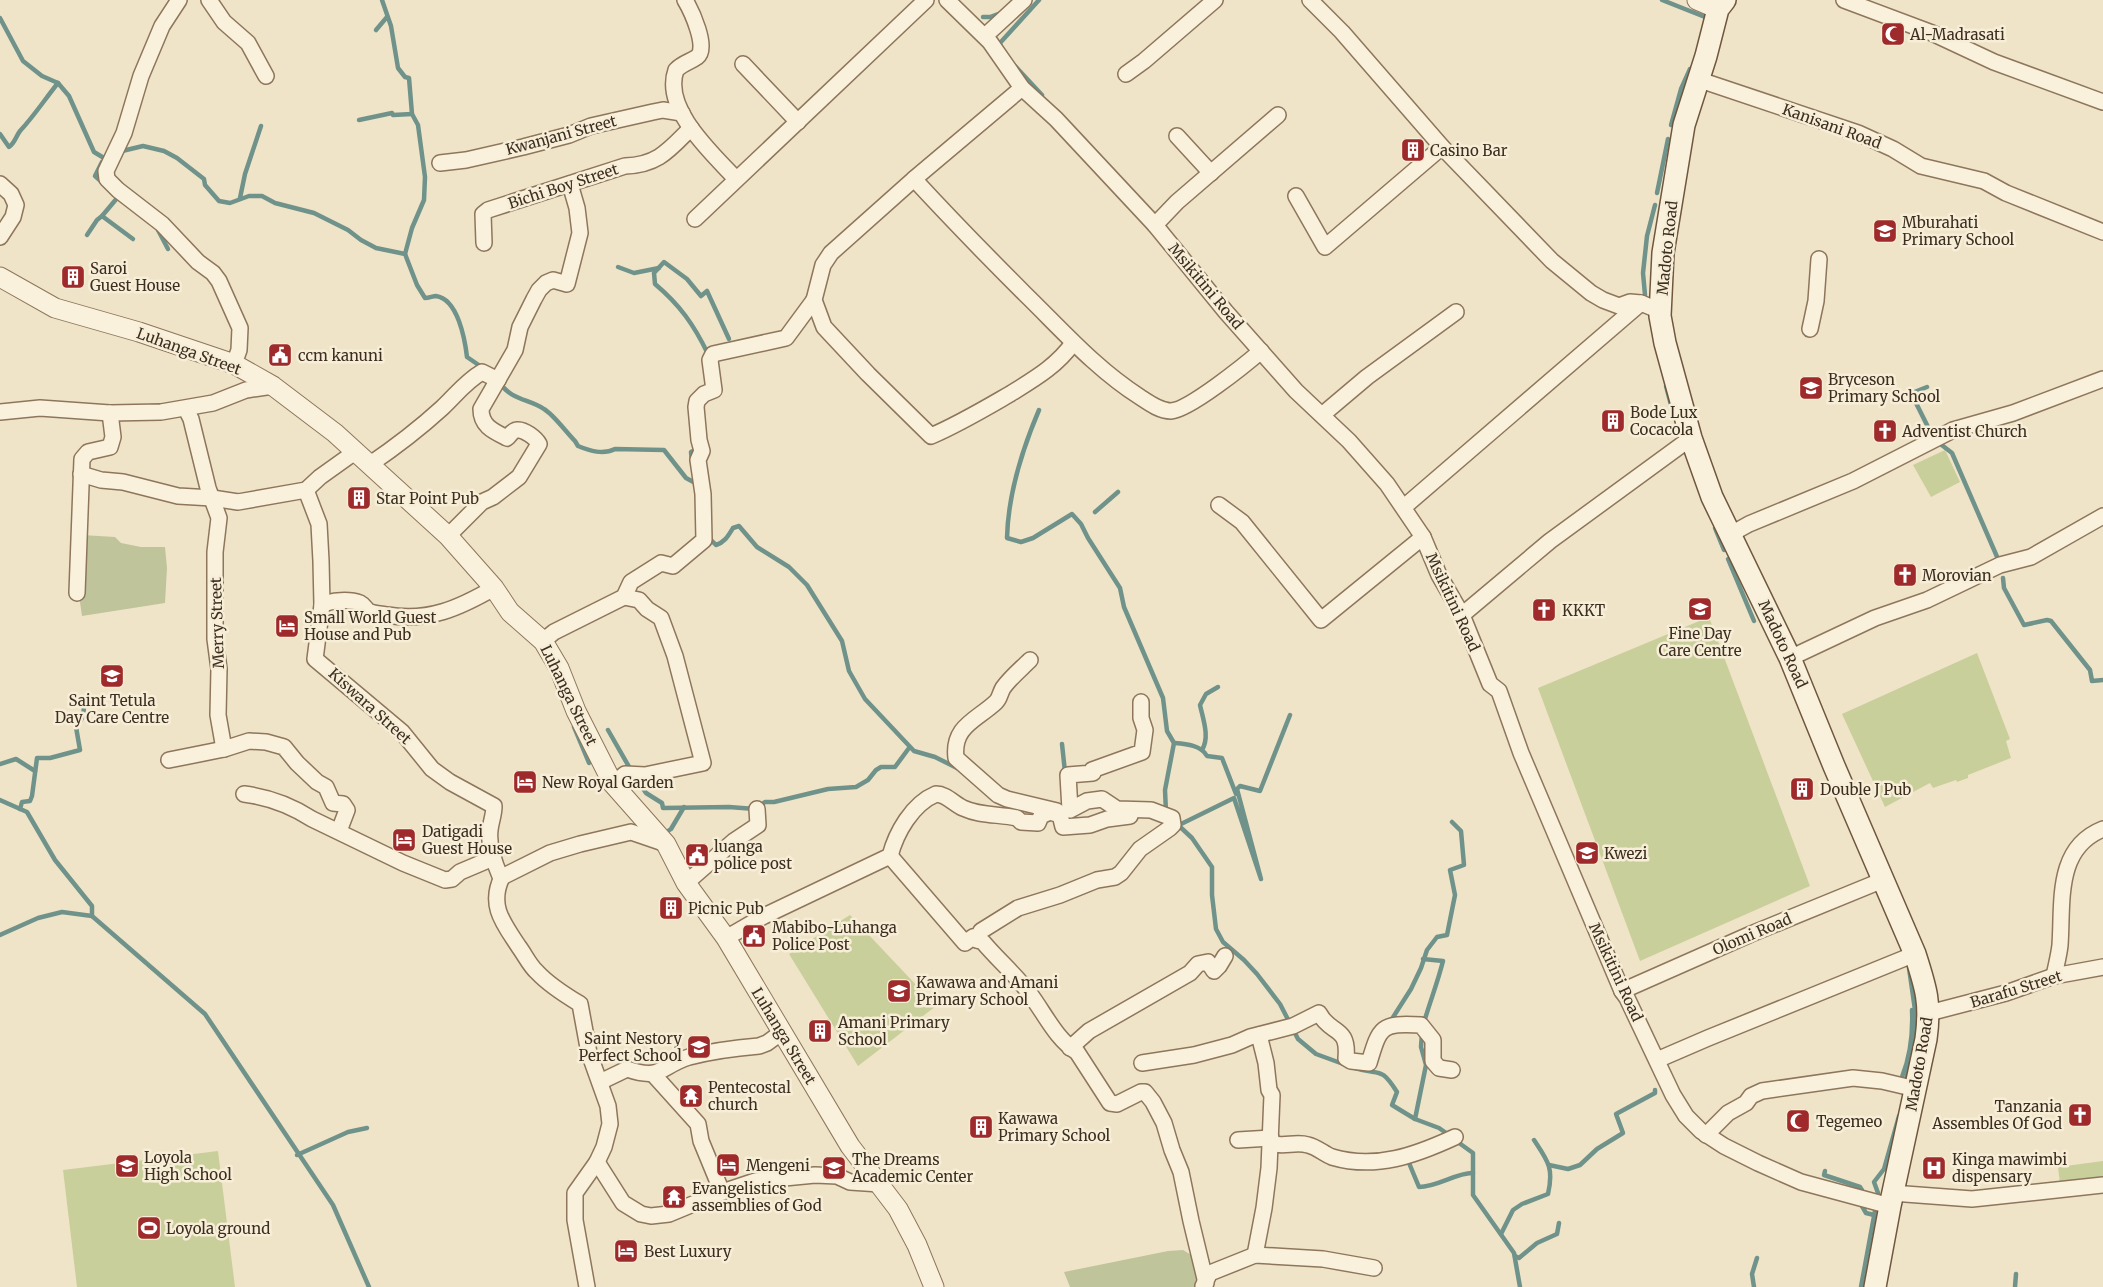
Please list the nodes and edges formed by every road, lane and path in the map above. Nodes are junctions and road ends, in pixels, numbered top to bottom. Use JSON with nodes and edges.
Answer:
{"nodes":[{"id":1,"x":179,"y":0,"type":"edge"},
{"id":2,"x":209,"y":0,"type":"edge"},
{"id":3,"x":685,"y":0,"type":"edge"},
{"id":4,"x":926,"y":0,"type":"edge"},
{"id":5,"x":947,"y":0,"type":"edge"},
{"id":6,"x":1024,"y":0,"type":"edge"},
{"id":7,"x":1215,"y":0,"type":"edge"},
{"id":8,"x":1310,"y":0,"type":"edge"},
{"id":9,"x":1697,"y":0,"type":"edge"},
{"id":10,"x":1844,"y":0,"type":"edge"},
{"id":11,"x":1721,"y":5,"type":"edge"},
{"id":12,"x":985,"y":36,"type":"junction"},
{"id":13,"x":744,"y":64,"type":"dead end"},
{"id":14,"x":1126,"y":74,"type":"dead end"},
{"id":15,"x":266,"y":76,"type":"dead end"},
{"id":16,"x":1698,"y":80,"type":"junction"},
{"id":17,"x":1022,"y":88,"type":"junction"},
{"id":18,"x":2103,"y":102,"type":"edge"},
{"id":19,"x":682,"y":113,"type":"junction"},
{"id":20,"x":1278,"y":115,"type":"dead end"},
{"id":21,"x":798,"y":122,"type":"junction"},
{"id":22,"x":691,"y":128,"type":"junction"},
{"id":23,"x":1177,"y":136,"type":"dead end"},
{"id":24,"x":1442,"y":147,"type":"junction"},
{"id":25,"x":440,"y":163,"type":"dead end"},
{"id":26,"x":1211,"y":173,"type":"junction"},
{"id":27,"x":736,"y":179,"type":"junction"},
{"id":28,"x":914,"y":179,"type":"junction"},
{"id":29,"x":0,"y":184,"type":"edge"},
{"id":30,"x":570,"y":184,"type":"junction"},
{"id":31,"x":1296,"y":196,"type":"dead end"},
{"id":32,"x":695,"y":220,"type":"dead end"},
{"id":33,"x":1155,"y":225,"type":"junction"},
{"id":34,"x":2103,"y":232,"type":"edge"},
{"id":35,"x":0,"y":237,"type":"edge"},
{"id":36,"x":484,"y":243,"type":"dead end"},
{"id":37,"x":1819,"y":259,"type":"dead end"},
{"id":38,"x":0,"y":277,"type":"edge"},
{"id":39,"x":814,"y":300,"type":"junction"},
{"id":40,"x":1640,"y":303,"type":"junction"},
{"id":41,"x":1660,"y":311,"type":"junction"},
{"id":42,"x":1456,"y":312,"type":"dead end"},
{"id":43,"x":1810,"y":329,"type":"dead end"},
{"id":44,"x":1073,"y":343,"type":"junction"},
{"id":45,"x":1261,"y":351,"type":"junction"},
{"id":46,"x":234,"y":364,"type":"junction"},
{"id":47,"x":2103,"y":379,"type":"edge"},
{"id":48,"x":498,"y":380,"type":"junction"},
{"id":49,"x":273,"y":386,"type":"junction"},
{"id":50,"x":186,"y":409,"type":"junction"},
{"id":51,"x":0,"y":412,"type":"edge"},
{"id":52,"x":110,"y":413,"type":"junction"},
{"id":53,"x":1322,"y":416,"type":"junction"},
{"id":54,"x":1691,"y":438,"type":"junction"},
{"id":55,"x":355,"y":452,"type":"junction"},
{"id":56,"x":369,"y":465,"type":"junction"},
{"id":57,"x":82,"y":474,"type":"junction"},
{"id":58,"x":306,"y":490,"type":"junction"},
{"id":59,"x":212,"y":498,"type":"junction"},
{"id":60,"x":1219,"y":505,"type":"dead end"},
{"id":61,"x":1404,"y":507,"type":"junction"},
{"id":62,"x":2103,"y":516,"type":"edge"},
{"id":63,"x":1731,"y":534,"type":"junction"},
{"id":64,"x":448,"y":536,"type":"junction"},
{"id":65,"x":1423,"y":537,"type":"junction"},
{"id":66,"x":494,"y":588,"type":"junction"},
{"id":67,"x":77,"y":594,"type":"dead end"},
{"id":68,"x":624,"y":597,"type":"junction"},
{"id":69,"x":322,"y":605,"type":"junction"},
{"id":70,"x":1462,"y":615,"type":"junction"},
{"id":71,"x":543,"y":641,"type":"junction"},
{"id":72,"x":1790,"y":658,"type":"junction"},
{"id":73,"x":1030,"y":660,"type":"dead end"},
{"id":74,"x":1141,"y":702,"type":"dead end"},
{"id":75,"x":224,"y":749,"type":"junction"},
{"id":76,"x":169,"y":760,"type":"dead end"},
{"id":77,"x":613,"y":784,"type":"junction"},
{"id":78,"x":244,"y":794,"type":"dead end"},
{"id":79,"x":757,"y":809,"type":"dead end"},
{"id":80,"x":1133,"y":815,"type":"dead end"},
{"id":81,"x":1063,"y":827,"type":"junction"},
{"id":82,"x":2103,"y":829,"type":"edge"},
{"id":83,"x":339,"y":831,"type":"junction"},
{"id":84,"x":666,"y":844,"type":"junction"},
{"id":85,"x":890,"y":856,"type":"junction"},
{"id":86,"x":492,"y":858,"type":"junction"},
{"id":87,"x":502,"y":878,"type":"junction"},
{"id":88,"x":1883,"y":880,"type":"junction"},
{"id":89,"x":686,"y":883,"type":"junction"},
{"id":90,"x":726,"y":938,"type":"junction"},
{"id":91,"x":977,"y":940,"type":"junction"},
{"id":92,"x":1915,"y":954,"type":"junction"},
{"id":93,"x":1225,"y":956,"type":"dead end"},
{"id":94,"x":2103,"y":967,"type":"edge"},
{"id":95,"x":2054,"y":976,"type":"junction"},
{"id":96,"x":1622,"y":992,"type":"junction"},
{"id":97,"x":1929,"y":1013,"type":"junction"},
{"id":98,"x":782,"y":1032,"type":"junction"},
{"id":99,"x":1259,"y":1036,"type":"junction"},
{"id":100,"x":1070,"y":1048,"type":"junction"},
{"id":101,"x":1657,"y":1060,"type":"junction"},
{"id":102,"x":1142,"y":1063,"type":"dead end"},
{"id":103,"x":1452,"y":1070,"type":"dead end"},
{"id":104,"x":653,"y":1074,"type":"junction"},
{"id":105,"x":600,"y":1082,"type":"junction"},
{"id":106,"x":1916,"y":1090,"type":"junction"},
{"id":107,"x":1706,"y":1135,"type":"junction"},
{"id":108,"x":1455,"y":1137,"type":"dead end"},
{"id":109,"x":1238,"y":1140,"type":"dead end"},
{"id":110,"x":1271,"y":1140,"type":"junction"},
{"id":111,"x":597,"y":1162,"type":"junction"},
{"id":112,"x":880,"y":1184,"type":"junction"},
{"id":113,"x":2103,"y":1185,"type":"edge"},
{"id":114,"x":722,"y":1192,"type":"junction"},
{"id":115,"x":1891,"y":1199,"type":"junction"},
{"id":116,"x":1255,"y":1255,"type":"junction"},
{"id":117,"x":1374,"y":1268,"type":"dead end"},
{"id":118,"x":1204,"y":1285,"type":"edge"},
{"id":119,"x":587,"y":1287,"type":"edge"},
{"id":120,"x":934,"y":1287,"type":"edge"},
{"id":121,"x":1875,"y":1287,"type":"edge"}],
"edges":[{"from":1,"to":46,"type":"street"},
{"from":2,"to":15,"type":"street"},
{"from":3,"to":19,"type":"street"},
{"from":4,"to":21,"type":"street"},
{"from":5,"to":12,"type":"street","name":"Msikitini Road"},
{"from":6,"to":12,"type":"street"},
{"from":7,"to":14,"type":"street"},
{"from":8,"to":24,"type":"street"},
{"from":9,"to":11,"type":"street"},
{"from":10,"to":18,"type":"street"},
{"from":11,"to":16,"type":"main road","name":"Madoto Road"},
{"from":12,"to":17,"type":"street","name":"Msikitini Road"},
{"from":13,"to":21,"type":"street"},
{"from":16,"to":34,"type":"street","name":"Kanisani Road"},
{"from":16,"to":41,"type":"main road","name":"Madoto Road"},
{"from":17,"to":28,"type":"street"},
{"from":17,"to":33,"type":"street","name":"Msikitini Road"},
{"from":19,"to":22,"type":"street"},
{"from":19,"to":25,"type":"street","name":"Kwanjani Street"},
{"from":20,"to":26,"type":"street"},
{"from":21,"to":27,"type":"street"},
{"from":22,"to":27,"type":"street"},
{"from":22,"to":30,"type":"street","name":"Bichi Boy Street"},
{"from":23,"to":26,"type":"street"},
{"from":24,"to":31,"type":"street"},
{"from":24,"to":40,"type":"street"},
{"from":26,"to":33,"type":"street"},
{"from":27,"to":32,"type":"street"},
{"from":28,"to":39,"type":"street"},
{"from":28,"to":44,"type":"street"},
{"from":29,"to":35,"type":"street"},
{"from":30,"to":36,"type":"street","name":"Bichi Boy Street"},
{"from":30,"to":48,"type":"street"},
{"from":33,"to":45,"type":"street","name":"Msikitini Road"},
{"from":37,"to":43,"type":"street"},
{"from":38,"to":46,"type":"street","name":"Luhanga Street"},
{"from":39,"to":44,"type":"street"},
{"from":39,"to":68,"type":"street"},
{"from":40,"to":41,"type":"street"},
{"from":40,"to":61,"type":"street"},
{"from":41,"to":54,"type":"main road","name":"Madoto Road"},
{"from":42,"to":53,"type":"street"},
{"from":44,"to":45,"type":"street"},
{"from":45,"to":53,"type":"street","name":"Msikitini Road"},
{"from":46,"to":49,"type":"street","name":"Luhanga Street"},
{"from":47,"to":63,"type":"street"},
{"from":48,"to":56,"type":"street"},
{"from":48,"to":64,"type":"street"},
{"from":49,"to":50,"type":"street"},
{"from":49,"to":55,"type":"street","name":"Luhanga Street"},
{"from":50,"to":52,"type":"street"},
{"from":50,"to":59,"type":"street","name":"Merry Street"},
{"from":51,"to":52,"type":"street"},
{"from":52,"to":57,"type":"street"},
{"from":53,"to":61,"type":"street","name":"Msikitini Road"},
{"from":54,"to":63,"type":"main road","name":"Madoto Road"},
{"from":54,"to":70,"type":"street"},
{"from":55,"to":56,"type":"street","name":"Luhanga Street"},
{"from":55,"to":58,"type":"street"},
{"from":56,"to":64,"type":"street","name":"Luhanga Street"},
{"from":57,"to":59,"type":"street"},
{"from":57,"to":67,"type":"street"},
{"from":58,"to":59,"type":"street"},
{"from":58,"to":69,"type":"street","name":"Kiswara Street"},
{"from":59,"to":75,"type":"street","name":"Merry Street"},
{"from":60,"to":65,"type":"street"},
{"from":61,"to":65,"type":"street","name":"Msikitini Road"},
{"from":62,"to":72,"type":"street"},
{"from":63,"to":72,"type":"main road","name":"Madoto Road"},
{"from":64,"to":66,"type":"street","name":"Luhanga Street"},
{"from":65,"to":70,"type":"street","name":"Msikitini Road"},
{"from":66,"to":69,"type":"street"},
{"from":66,"to":71,"type":"street","name":"Luhanga Street"},
{"from":68,"to":71,"type":"street"},
{"from":68,"to":77,"type":"street"},
{"from":69,"to":86,"type":"street","name":"Kiswara Street"},
{"from":70,"to":96,"type":"street","name":"Msikitini Road"},
{"from":71,"to":77,"type":"street","name":"Luhanga Street"},
{"from":72,"to":88,"type":"main road","name":"Madoto Road"},
{"from":73,"to":81,"type":"street"},
{"from":74,"to":91,"type":"street"},
{"from":75,"to":76,"type":"street"},
{"from":75,"to":83,"type":"street"},
{"from":77,"to":84,"type":"street","name":"Luhanga Street"},
{"from":78,"to":83,"type":"street"},
{"from":79,"to":89,"type":"street"},
{"from":80,"to":81,"type":"street"},
{"from":81,"to":85,"type":"street"},
{"from":82,"to":95,"type":"street"},
{"from":83,"to":86,"type":"street"},
{"from":84,"to":87,"type":"street"},
{"from":84,"to":89,"type":"street","name":"Luhanga Street"},
{"from":85,"to":90,"type":"street"},
{"from":85,"to":91,"type":"street"},
{"from":86,"to":87,"type":"street","name":"Kiswara Street"},
{"from":87,"to":105,"type":"street"},
{"from":88,"to":92,"type":"main road","name":"Madoto Road"},
{"from":88,"to":96,"type":"street","name":"Olomi Road"},
{"from":89,"to":90,"type":"street","name":"Luhanga Street"},
{"from":90,"to":98,"type":"street","name":"Luhanga Street"},
{"from":91,"to":100,"type":"street"},
{"from":92,"to":97,"type":"main road","name":"Madoto Road"},
{"from":92,"to":101,"type":"street"},
{"from":93,"to":100,"type":"street"},
{"from":94,"to":95,"type":"street","name":"Barafu Street"},
{"from":95,"to":97,"type":"street","name":"Barafu Street"},
{"from":96,"to":101,"type":"street","name":"Msikitini Road"},
{"from":97,"to":106,"type":"main road","name":"Madoto Road"},
{"from":98,"to":104,"type":"street"},
{"from":98,"to":112,"type":"street","name":"Luhanga Street"},
{"from":99,"to":102,"type":"street"},
{"from":99,"to":103,"type":"street"},
{"from":99,"to":110,"type":"street"},
{"from":100,"to":118,"type":"street"},
{"from":101,"to":107,"type":"street","name":"Msikitini Road"},
{"from":104,"to":105,"type":"street"},
{"from":104,"to":114,"type":"street"},
{"from":105,"to":111,"type":"street"},
{"from":106,"to":107,"type":"street"},
{"from":106,"to":115,"type":"main road","name":"Madoto Road"},
{"from":107,"to":115,"type":"street","name":"Msikitini Road"},
{"from":108,"to":110,"type":"street"},
{"from":109,"to":110,"type":"street"},
{"from":110,"to":116,"type":"street"},
{"from":111,"to":114,"type":"street"},
{"from":111,"to":119,"type":"street"},
{"from":112,"to":114,"type":"street"},
{"from":112,"to":120,"type":"street","name":"Luhanga Street"},
{"from":113,"to":115,"type":"street","name":"Msikitini Road"},
{"from":115,"to":121,"type":"main road","name":"Madoto Road"},
{"from":116,"to":117,"type":"street"},
{"from":116,"to":118,"type":"street"}]}
